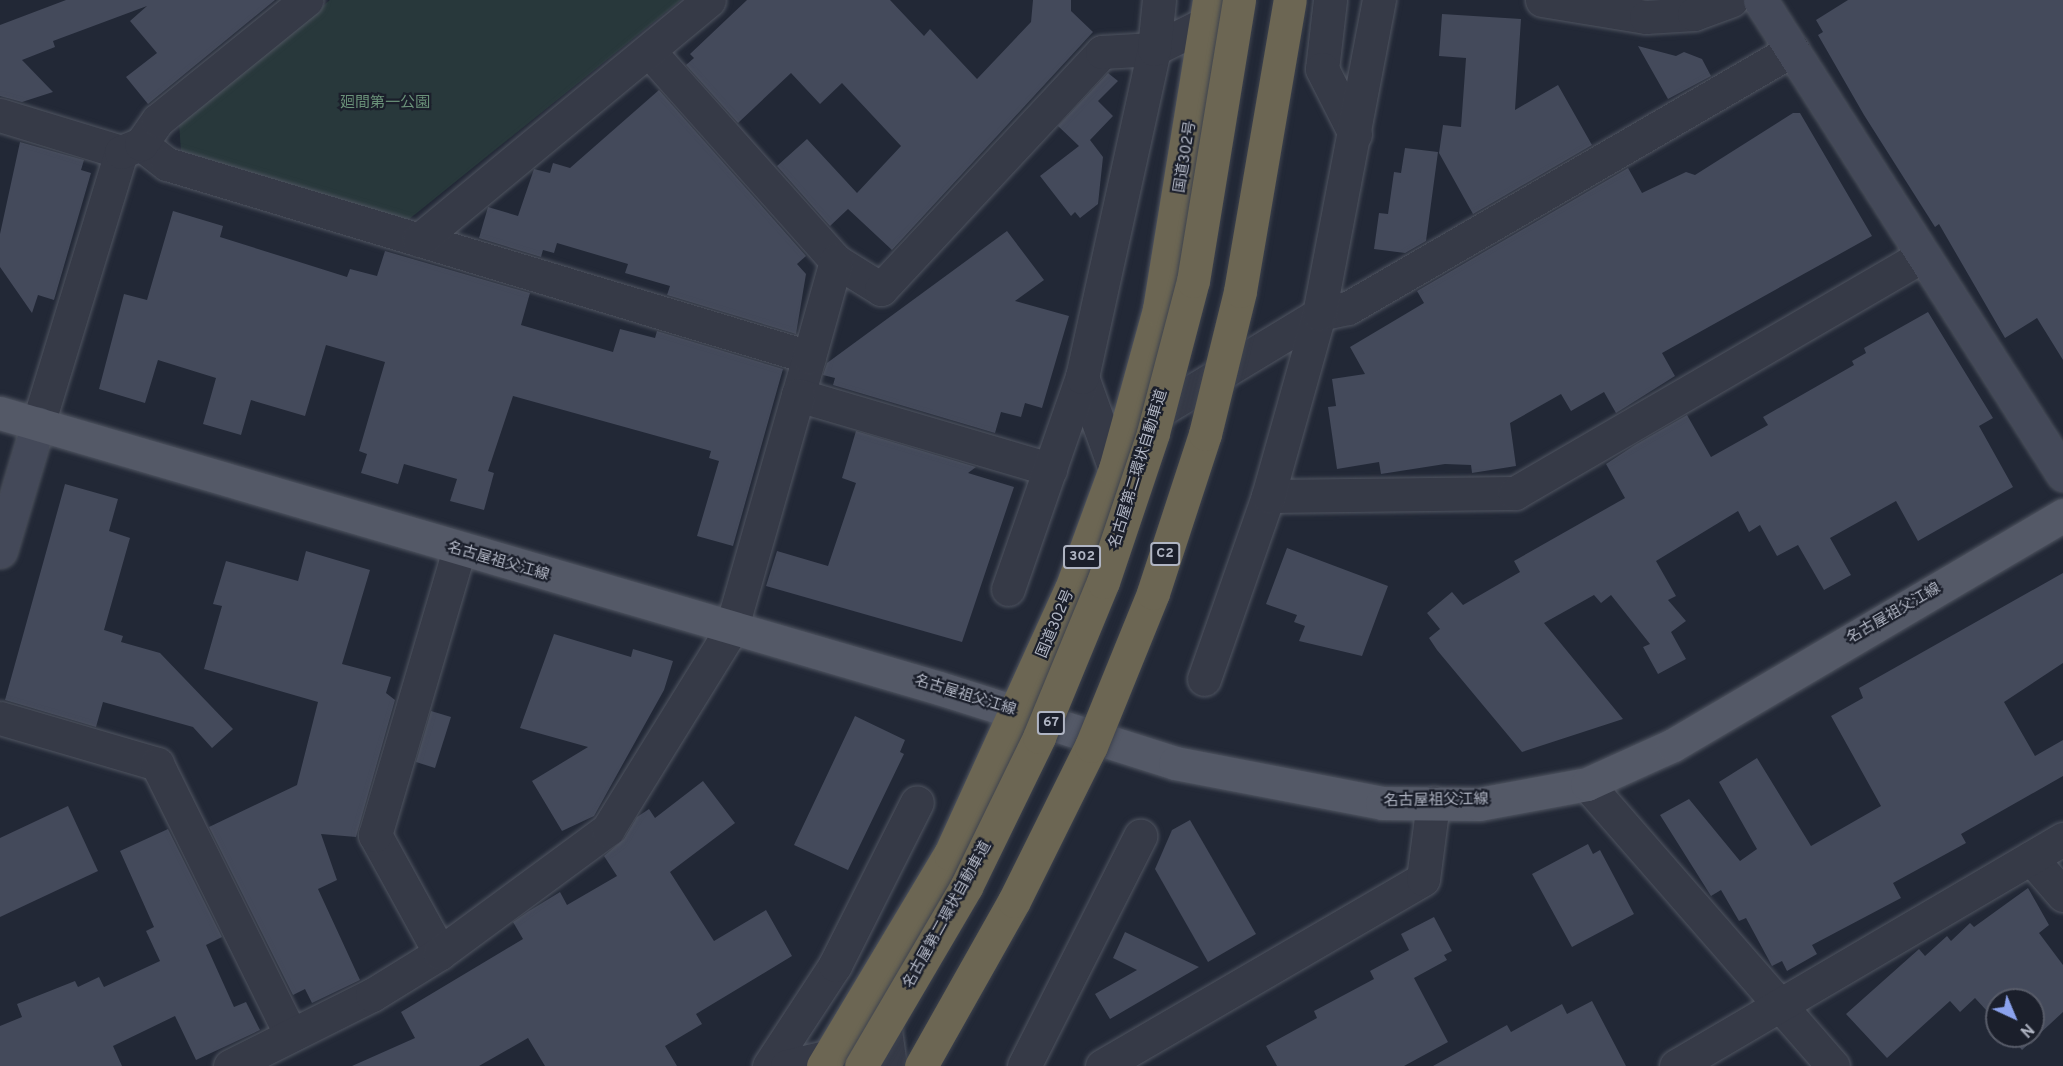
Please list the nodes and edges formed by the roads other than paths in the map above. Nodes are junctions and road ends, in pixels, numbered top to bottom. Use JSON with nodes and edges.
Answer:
{"nodes":[{"id":1,"x":306,"y":0,"type":"edge"},
{"id":2,"x":709,"y":0,"type":"edge"},
{"id":3,"x":1159,"y":0,"type":"edge"},
{"id":4,"x":1239,"y":0,"type":"edge"},
{"id":5,"x":1290,"y":0,"type":"edge"},
{"id":6,"x":1330,"y":0,"type":"edge"},
{"id":7,"x":1379,"y":0,"type":"edge"},
{"id":8,"x":1542,"y":0,"type":"edge"},
{"id":9,"x":1732,"y":0,"type":"edge"},
{"id":10,"x":1760,"y":0,"type":"edge"},
{"id":11,"x":1207,"y":11,"type":"edge"},
{"id":12,"x":1154,"y":49,"type":"junction"},
{"id":13,"x":1792,"y":50,"type":"junction"},
{"id":14,"x":649,"y":51,"type":"junction"},
{"id":15,"x":0,"y":115,"type":"edge"},
{"id":16,"x":1355,"y":134,"type":"junction"},
{"id":17,"x":131,"y":148,"type":"junction"},
{"id":18,"x":419,"y":240,"type":"junction"},
{"id":19,"x":1923,"y":256,"type":"junction"},
{"id":20,"x":837,"y":261,"type":"junction"},
{"id":21,"x":1319,"y":314,"type":"junction"},
{"id":22,"x":809,"y":357,"type":"junction"},
{"id":23,"x":1083,"y":376,"type":"junction"},
{"id":24,"x":798,"y":395,"type":"junction"},
{"id":25,"x":0,"y":413,"type":"edge"},
{"id":26,"x":38,"y":424,"type":"junction"},
{"id":27,"x":1125,"y":432,"type":"junction"},
{"id":28,"x":1050,"y":469,"type":"junction"},
{"id":29,"x":1115,"y":469,"type":"junction"},
{"id":30,"x":2063,"y":474,"type":"edge"},
{"id":31,"x":1268,"y":496,"type":"junction"},
{"id":32,"x":2063,"y":515,"type":"edge"},
{"id":33,"x":459,"y":550,"type":"junction"},
{"id":34,"x":0,"y":551,"type":"edge"},
{"id":35,"x":1008,"y":589,"type":"dead end"},
{"id":36,"x":731,"y":630,"type":"junction"},
{"id":37,"x":1203,"y":679,"type":"dead end"},
{"id":38,"x":1018,"y":712,"type":"junction"},
{"id":39,"x":0,"y":718,"type":"edge"},
{"id":40,"x":1587,"y":784,"type":"junction"},
{"id":41,"x":917,"y":802,"type":"dead end"},
{"id":42,"x":1433,"y":803,"type":"junction"},
{"id":43,"x":1140,"y":836,"type":"dead end"},
{"id":44,"x":2063,"y":839,"type":"edge"},
{"id":45,"x":2031,"y":858,"type":"junction"},
{"id":46,"x":2063,"y":895,"type":"edge"},
{"id":47,"x":440,"y":953,"type":"junction"},
{"id":48,"x":878,"y":980,"type":"junction"},
{"id":49,"x":1780,"y":1005,"type":"junction"},
{"id":50,"x":291,"y":1035,"type":"junction"},
{"id":51,"x":826,"y":1061,"type":"edge"},
{"id":52,"x":230,"y":1066,"type":"edge"},
{"id":53,"x":769,"y":1066,"type":"edge"},
{"id":54,"x":787,"y":1066,"type":"edge"},
{"id":55,"x":861,"y":1066,"type":"edge"},
{"id":56,"x":890,"y":1066,"type":"edge"},
{"id":57,"x":921,"y":1066,"type":"edge"},
{"id":58,"x":1024,"y":1066,"type":"edge"},
{"id":59,"x":1102,"y":1066,"type":"edge"},
{"id":60,"x":1676,"y":1066,"type":"edge"},
{"id":61,"x":1833,"y":1066,"type":"edge"}],
"edges":[{"from":1,"to":17,"type":"street"},
{"from":2,"to":14,"type":"street"},
{"from":3,"to":12,"type":"street"},
{"from":4,"to":55,"type":"highway","name":"名古屋第二環状自動車道","bridge":true},
{"from":5,"to":57,"type":"highway","number":"C2","bridge":true},
{"from":6,"to":16,"type":"street"},
{"from":7,"to":16,"type":"street"},
{"from":8,"to":9,"type":"street"},
{"from":10,"to":13,"type":"street"},
{"from":11,"to":12,"type":"street"},
{"from":11,"to":27,"type":"highway","name":"国道302号","number":"302"},
{"from":12,"to":20,"type":"street"},
{"from":12,"to":23,"type":"street"},
{"from":13,"to":19,"type":"street"},
{"from":13,"to":21,"type":"street"},
{"from":14,"to":18,"type":"street"},
{"from":14,"to":20,"type":"street"},
{"from":15,"to":17,"type":"street"},
{"from":16,"to":21,"type":"street"},
{"from":17,"to":18,"type":"street"},
{"from":17,"to":26,"type":"street"},
{"from":18,"to":22,"type":"street"},
{"from":19,"to":30,"type":"street"},
{"from":19,"to":31,"type":"street"},
{"from":20,"to":22,"type":"street"},
{"from":21,"to":27,"type":"street"},
{"from":21,"to":31,"type":"street"},
{"from":22,"to":24,"type":"street"},
{"from":23,"to":28,"type":"street"},
{"from":23,"to":29,"type":"street"},
{"from":24,"to":28,"type":"street"},
{"from":24,"to":36,"type":"street"},
{"from":25,"to":26,"type":"main road","name":"名古屋祖父江線","number":"67"},
{"from":26,"to":33,"type":"main road","name":"名古屋祖父江線","number":"67"},
{"from":26,"to":34,"type":"street"},
{"from":27,"to":29,"type":"highway","name":"国道302号","number":"302"},
{"from":28,"to":35,"type":"street"},
{"from":29,"to":38,"type":"highway","name":"国道302号","number":"302"},
{"from":31,"to":37,"type":"street"},
{"from":32,"to":40,"type":"main road","name":"名古屋祖父江線","number":"67"},
{"from":33,"to":36,"type":"main road","name":"名古屋祖父江線","number":"67"},
{"from":33,"to":47,"type":"street"},
{"from":36,"to":38,"type":"main road","name":"名古屋祖父江線","number":"67"},
{"from":36,"to":47,"type":"street"},
{"from":38,"to":42,"type":"main road","name":"名古屋祖父江線","number":"67"},
{"from":38,"to":48,"type":"highway","name":"国道302号","number":"302"},
{"from":39,"to":50,"type":"street"},
{"from":40,"to":42,"type":"main road","name":"名古屋祖父江線","number":"67"},
{"from":40,"to":49,"type":"street"},
{"from":41,"to":53,"type":"street"},
{"from":42,"to":59,"type":"street"},
{"from":43,"to":58,"type":"street"},
{"from":44,"to":45,"type":"street"},
{"from":45,"to":46,"type":"street"},
{"from":45,"to":49,"type":"street"},
{"from":47,"to":50,"type":"street"},
{"from":48,"to":51,"type":"highway","name":"国道302号","number":"302"},
{"from":48,"to":56,"type":"street"},
{"from":49,"to":60,"type":"street"},
{"from":49,"to":61,"type":"street"},
{"from":50,"to":52,"type":"street"},
{"from":51,"to":54,"type":"street"}]}
